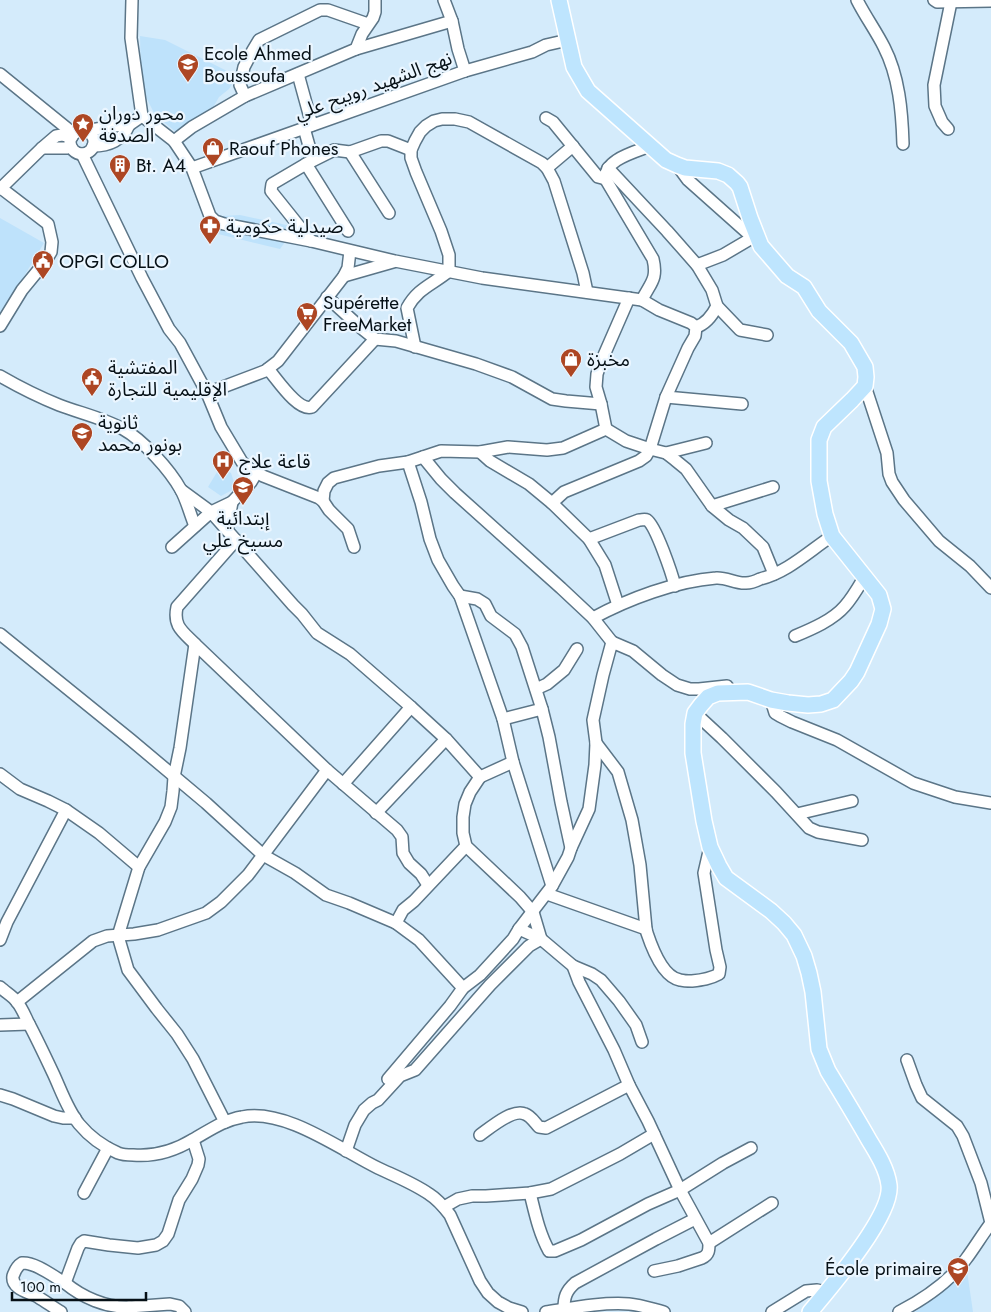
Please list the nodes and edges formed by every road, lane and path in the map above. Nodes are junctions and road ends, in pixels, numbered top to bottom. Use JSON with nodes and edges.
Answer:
{"nodes":[{"id":1,"x":132,"y":0,"type":"edge"},
{"id":2,"x":375,"y":0,"type":"edge"},
{"id":3,"x":444,"y":0,"type":"edge"},
{"id":4,"x":559,"y":0,"type":"edge"},
{"id":5,"x":857,"y":0,"type":"edge"},
{"id":6,"x":934,"y":0,"type":"edge"},
{"id":7,"x":984,"y":1,"type":"edge"},
{"id":8,"x":951,"y":2,"type":"junction"},
{"id":9,"x":452,"y":21,"type":"junction"},
{"id":10,"x":368,"y":24,"type":"junction"},
{"id":11,"x":568,"y":40,"type":"junction"},
{"id":12,"x":356,"y":49,"type":"junction"},
{"id":13,"x":465,"y":70,"type":"junction"},
{"id":14,"x":0,"y":74,"type":"edge"},
{"id":15,"x":298,"y":74,"type":"junction"},
{"id":16,"x":245,"y":96,"type":"junction"},
{"id":17,"x":142,"y":116,"type":"junction"},
{"id":18,"x":546,"y":118,"type":"dead end"},
{"id":19,"x":129,"y":124,"type":"junction"},
{"id":20,"x":308,"y":126,"type":"junction"},
{"id":21,"x":948,"y":129,"type":"dead end"},
{"id":22,"x":86,"y":132,"type":"junction"},
{"id":23,"x":72,"y":139,"type":"junction"},
{"id":24,"x":174,"y":141,"type":"junction"},
{"id":25,"x":903,"y":144,"type":"dead end"},
{"id":26,"x":93,"y":146,"type":"junction"},
{"id":27,"x":573,"y":146,"type":"junction"},
{"id":28,"x":650,"y":146,"type":"junction"},
{"id":29,"x":411,"y":150,"type":"junction"},
{"id":30,"x":350,"y":152,"type":"junction"},
{"id":31,"x":82,"y":154,"type":"junction"},
{"id":32,"x":310,"y":162,"type":"junction"},
{"id":33,"x":677,"y":165,"type":"junction"},
{"id":34,"x":192,"y":168,"type":"junction"},
{"id":35,"x":547,"y":168,"type":"junction"},
{"id":36,"x":607,"y":172,"type":"junction"},
{"id":37,"x":1,"y":188,"type":"edge"},
{"id":38,"x":389,"y":213,"type":"dead end"},
{"id":39,"x":348,"y":231,"type":"dead end"},
{"id":40,"x":754,"y":236,"type":"junction"},
{"id":41,"x":311,"y":241,"type":"junction"},
{"id":42,"x":350,"y":250,"type":"junction"},
{"id":43,"x":395,"y":261,"type":"junction"},
{"id":44,"x":696,"y":265,"type":"junction"},
{"id":45,"x":449,"y":271,"type":"junction"},
{"id":46,"x":344,"y":276,"type":"junction"},
{"id":47,"x":587,"y":292,"type":"junction"},
{"id":48,"x":327,"y":297,"type":"junction"},
{"id":49,"x":629,"y":298,"type":"junction"},
{"id":50,"x":642,"y":300,"type":"junction"},
{"id":51,"x":717,"y":306,"type":"junction"},
{"id":52,"x":0,"y":326,"type":"edge"},
{"id":53,"x":696,"y":327,"type":"junction"},
{"id":54,"x":767,"y":335,"type":"dead end"},
{"id":55,"x":375,"y":339,"type":"junction"},
{"id":56,"x":415,"y":346,"type":"junction"},
{"id":57,"x":268,"y":369,"type":"junction"},
{"id":58,"x":0,"y":376,"type":"edge"},
{"id":59,"x":864,"y":386,"type":"junction"},
{"id":60,"x":207,"y":393,"type":"junction"},
{"id":61,"x":666,"y":396,"type":"junction"},
{"id":62,"x":601,"y":404,"type":"junction"},
{"id":63,"x":742,"y":404,"type":"dead end"},
{"id":64,"x":606,"y":429,"type":"junction"},
{"id":65,"x":706,"y":443,"type":"dead end"},
{"id":66,"x":650,"y":449,"type":"junction"},
{"id":67,"x":480,"y":452,"type":"junction"},
{"id":68,"x":666,"y":453,"type":"junction"},
{"id":69,"x":423,"y":457,"type":"junction"},
{"id":70,"x":408,"y":462,"type":"junction"},
{"id":71,"x":256,"y":472,"type":"junction"},
{"id":72,"x":773,"y":487,"type":"dead end"},
{"id":73,"x":181,"y":490,"type":"junction"},
{"id":74,"x":323,"y":501,"type":"junction"},
{"id":75,"x":232,"y":502,"type":"junction"},
{"id":76,"x":552,"y":503,"type":"junction"},
{"id":77,"x":712,"y":506,"type":"junction"},
{"id":78,"x":211,"y":512,"type":"junction"},
{"id":79,"x":195,"y":526,"type":"junction"},
{"id":80,"x":226,"y":530,"type":"junction"},
{"id":81,"x":832,"y":536,"type":"junction"},
{"id":82,"x":589,"y":539,"type":"junction"},
{"id":83,"x":236,"y":540,"type":"junction"},
{"id":84,"x":172,"y":547,"type":"dead end"},
{"id":85,"x":354,"y":547,"type":"dead end"},
{"id":86,"x":774,"y":574,"type":"junction"},
{"id":87,"x":864,"y":576,"type":"junction"},
{"id":88,"x":675,"y":586,"type":"junction"},
{"id":89,"x":991,"y":588,"type":"edge"},
{"id":90,"x":460,"y":596,"type":"junction"},
{"id":91,"x":618,"y":605,"type":"junction"},
{"id":92,"x":593,"y":618,"type":"junction"},
{"id":93,"x":0,"y":634,"type":"edge"},
{"id":94,"x":795,"y":636,"type":"dead end"},
{"id":95,"x":612,"y":642,"type":"junction"},
{"id":96,"x":194,"y":644,"type":"junction"},
{"id":97,"x":577,"y":649,"type":"dead end"},
{"id":98,"x":536,"y":689,"type":"junction"},
{"id":99,"x":748,"y":692,"type":"junction"},
{"id":100,"x":771,"y":700,"type":"junction"},
{"id":101,"x":412,"y":707,"type":"junction"},
{"id":102,"x":542,"y":709,"type":"junction"},
{"id":103,"x":695,"y":713,"type":"junction"},
{"id":104,"x":503,"y":719,"type":"junction"},
{"id":105,"x":446,"y":739,"type":"junction"},
{"id":106,"x":596,"y":743,"type":"junction"},
{"id":107,"x":513,"y":762,"type":"junction"},
{"id":108,"x":327,"y":770,"type":"junction"},
{"id":109,"x":0,"y":774,"type":"edge"},
{"id":110,"x":480,"y":777,"type":"junction"},
{"id":111,"x":174,"y":778,"type":"junction"},
{"id":112,"x":343,"y":784,"type":"junction"},
{"id":113,"x":852,"y":801,"type":"dead end"},
{"id":114,"x":991,"y":803,"type":"edge"},
{"id":115,"x":66,"y":810,"type":"junction"},
{"id":116,"x":376,"y":813,"type":"junction"},
{"id":117,"x":797,"y":814,"type":"junction"},
{"id":118,"x":862,"y":840,"type":"dead end"},
{"id":119,"x":466,"y":846,"type":"junction"},
{"id":120,"x":710,"y":847,"type":"junction"},
{"id":121,"x":571,"y":848,"type":"junction"},
{"id":122,"x":263,"y":855,"type":"junction"},
{"id":123,"x":139,"y":867,"type":"junction"},
{"id":124,"x":428,"y":886,"type":"junction"},
{"id":125,"x":549,"y":890,"type":"junction"},
{"id":126,"x":532,"y":912,"type":"junction"},
{"id":127,"x":3,"y":917,"type":"edge"},
{"id":128,"x":396,"y":923,"type":"junction"},
{"id":129,"x":646,"y":928,"type":"junction"},
{"id":130,"x":519,"y":929,"type":"junction"},
{"id":131,"x":118,"y":936,"type":"junction"},
{"id":132,"x":541,"y":939,"type":"junction"},
{"id":133,"x":0,"y":940,"type":"edge"},
{"id":134,"x":572,"y":966,"type":"junction"},
{"id":135,"x":480,"y":975,"type":"junction"},
{"id":136,"x":490,"y":985,"type":"junction"},
{"id":137,"x":0,"y":987,"type":"edge"},
{"id":138,"x":463,"y":988,"type":"junction"},
{"id":139,"x":17,"y":1002,"type":"junction"},
{"id":140,"x":29,"y":1024,"type":"junction"},
{"id":141,"x":0,"y":1025,"type":"edge"},
{"id":142,"x":642,"y":1042,"type":"dead end"},
{"id":143,"x":907,"y":1060,"type":"dead end"},
{"id":144,"x":629,"y":1085,"type":"junction"},
{"id":145,"x":0,"y":1095,"type":"edge"},
{"id":146,"x":372,"y":1103,"type":"junction"},
{"id":147,"x":75,"y":1118,"type":"junction"},
{"id":148,"x":225,"y":1122,"type":"junction"},
{"id":149,"x":654,"y":1134,"type":"junction"},
{"id":150,"x":480,"y":1135,"type":"dead end"},
{"id":151,"x":193,"y":1140,"type":"junction"},
{"id":152,"x":108,"y":1148,"type":"junction"},
{"id":153,"x":751,"y":1148,"type":"dead end"},
{"id":154,"x":346,"y":1151,"type":"junction"},
{"id":155,"x":680,"y":1190,"type":"junction"},
{"id":156,"x":84,"y":1193,"type":"dead end"},
{"id":157,"x":530,"y":1193,"type":"junction"},
{"id":158,"x":772,"y":1203,"type":"dead end"},
{"id":159,"x":444,"y":1207,"type":"junction"},
{"id":160,"x":695,"y":1219,"type":"junction"},
{"id":161,"x":991,"y":1223,"type":"edge"},
{"id":162,"x":709,"y":1243,"type":"junction"},
{"id":163,"x":654,"y":1271,"type":"dead end"},
{"id":164,"x":65,"y":1283,"type":"junction"},
{"id":165,"x":827,"y":1292,"type":"junction"},
{"id":166,"x":564,"y":1308,"type":"junction"},
{"id":167,"x":129,"y":1310,"type":"edge"},
{"id":168,"x":61,"y":1312,"type":"edge"},
{"id":169,"x":185,"y":1312,"type":"edge"},
{"id":170,"x":522,"y":1312,"type":"edge"},
{"id":171,"x":546,"y":1312,"type":"edge"},
{"id":172,"x":664,"y":1312,"type":"edge"},
{"id":173,"x":772,"y":1312,"type":"edge"},
{"id":174,"x":810,"y":1312,"type":"edge"},
{"id":175,"x":899,"y":1312,"type":"edge"}],
"edges":[{"from":1,"to":17,"type":"street"},
{"from":2,"to":10,"type":"street"},
{"from":3,"to":9,"type":"street"},
{"from":4,"to":11,"type":"main road"},
{"from":5,"to":25,"type":"street"},
{"from":6,"to":8,"type":"street"},
{"from":7,"to":8,"type":"street"},
{"from":8,"to":21,"type":"street"},
{"from":9,"to":12,"type":"street"},
{"from":9,"to":13,"type":"street"},
{"from":10,"to":12,"type":"street"},
{"from":10,"to":16,"type":"street"},
{"from":11,"to":13,"type":"street","name":"نهج الشهيد رويبح علي"},
{"from":11,"to":28,"type":"main road"},
{"from":12,"to":15,"type":"street"},
{"from":13,"to":20,"type":"street","name":"نهج الشهيد رويبح علي"},
{"from":14,"to":23,"type":"street"},
{"from":15,"to":16,"type":"street"},
{"from":15,"to":20,"type":"street"},
{"from":16,"to":24,"type":"street"},
{"from":17,"to":19,"type":"street"},
{"from":17,"to":24,"type":"street"},
{"from":18,"to":27,"type":"street"},
{"from":19,"to":22,"type":"street"},
{"from":19,"to":26,"type":"street"},
{"from":20,"to":32,"type":"street"},
{"from":20,"to":34,"type":"street","name":"نهج الشهيد رويبح علي"},
{"from":22,"to":23,"type":"street"},
{"from":22,"to":26,"type":"street"},
{"from":23,"to":31,"type":"street"},
{"from":23,"to":37,"type":"street"},
{"from":24,"to":34,"type":"street"},
{"from":26,"to":31,"type":"street"},
{"from":27,"to":35,"type":"street"},
{"from":27,"to":36,"type":"street"},
{"from":28,"to":33,"type":"main road"},
{"from":28,"to":36,"type":"street"},
{"from":29,"to":30,"type":"street"},
{"from":29,"to":35,"type":"street"},
{"from":29,"to":45,"type":"street"},
{"from":30,"to":32,"type":"street"},
{"from":30,"to":38,"type":"street"},
{"from":31,"to":60,"type":"street"},
{"from":32,"to":39,"type":"street"},
{"from":32,"to":41,"type":"street"},
{"from":33,"to":40,"type":"street"},
{"from":33,"to":40,"type":"main road"},
{"from":34,"to":41,"type":"street"},
{"from":35,"to":47,"type":"street"},
{"from":36,"to":44,"type":"street"},
{"from":36,"to":50,"type":"street"},
{"from":37,"to":52,"type":"street"},
{"from":40,"to":44,"type":"street"},
{"from":40,"to":59,"type":"main road"},
{"from":41,"to":42,"type":"street"},
{"from":42,"to":43,"type":"street"},
{"from":42,"to":46,"type":"street"},
{"from":43,"to":45,"type":"street"},
{"from":43,"to":46,"type":"street"},
{"from":44,"to":51,"type":"street"},
{"from":45,"to":47,"type":"street"},
{"from":45,"to":56,"type":"street"},
{"from":46,"to":48,"type":"street"},
{"from":47,"to":49,"type":"street"},
{"from":48,"to":55,"type":"street"},
{"from":48,"to":57,"type":"street"},
{"from":49,"to":50,"type":"street"},
{"from":49,"to":62,"type":"street"},
{"from":50,"to":53,"type":"street"},
{"from":51,"to":53,"type":"street"},
{"from":51,"to":54,"type":"street"},
{"from":53,"to":61,"type":"street"},
{"from":55,"to":56,"type":"street"},
{"from":55,"to":57,"type":"street"},
{"from":56,"to":62,"type":"street"},
{"from":57,"to":60,"type":"street"},
{"from":58,"to":73,"type":"street"},
{"from":59,"to":81,"type":"main road"},
{"from":59,"to":89,"type":"street"},
{"from":60,"to":71,"type":"street"},
{"from":61,"to":63,"type":"street"},
{"from":61,"to":66,"type":"street"},
{"from":62,"to":64,"type":"street"},
{"from":64,"to":66,"type":"street"},
{"from":64,"to":67,"type":"street"},
{"from":65,"to":68,"type":"street"},
{"from":66,"to":68,"type":"street"},
{"from":66,"to":76,"type":"street"},
{"from":67,"to":69,"type":"street"},
{"from":67,"to":76,"type":"street"},
{"from":68,"to":77,"type":"street"},
{"from":69,"to":70,"type":"street"},
{"from":69,"to":92,"type":"street"},
{"from":70,"to":74,"type":"street"},
{"from":70,"to":90,"type":"street"},
{"from":71,"to":74,"type":"street"},
{"from":71,"to":75,"type":"street"},
{"from":72,"to":77,"type":"street"},
{"from":73,"to":78,"type":"street"},
{"from":73,"to":79,"type":"street"},
{"from":74,"to":85,"type":"street"},
{"from":75,"to":78,"type":"street"},
{"from":75,"to":80,"type":"street"},
{"from":76,"to":82,"type":"street"},
{"from":77,"to":86,"type":"street"},
{"from":78,"to":79,"type":"street"},
{"from":78,"to":80,"type":"street"},
{"from":79,"to":84,"type":"street"},
{"from":80,"to":83,"type":"street"},
{"from":81,"to":86,"type":"street"},
{"from":81,"to":87,"type":"main road"},
{"from":82,"to":88,"type":"street"},
{"from":82,"to":91,"type":"street"},
{"from":83,"to":96,"type":"street"},
{"from":83,"to":101,"type":"street"},
{"from":86,"to":88,"type":"street"},
{"from":87,"to":94,"type":"street"},
{"from":87,"to":100,"type":"main road"},
{"from":88,"to":91,"type":"street"},
{"from":90,"to":98,"type":"street"},
{"from":90,"to":104,"type":"street"},
{"from":91,"to":92,"type":"street"},
{"from":92,"to":95,"type":"street"},
{"from":93,"to":111,"type":"street"},
{"from":95,"to":99,"type":"street"},
{"from":95,"to":106,"type":"street"},
{"from":96,"to":108,"type":"street"},
{"from":96,"to":111,"type":"street"},
{"from":97,"to":98,"type":"street"},
{"from":98,"to":102,"type":"street"},
{"from":99,"to":100,"type":"main road"},
{"from":99,"to":103,"type":"main road"},
{"from":100,"to":114,"type":"street"},
{"from":101,"to":105,"type":"street"},
{"from":101,"to":112,"type":"street"},
{"from":102,"to":104,"type":"street"},
{"from":102,"to":121,"type":"street"},
{"from":103,"to":117,"type":"street"},
{"from":103,"to":120,"type":"main road"},
{"from":104,"to":107,"type":"street"},
{"from":105,"to":110,"type":"street"},
{"from":105,"to":116,"type":"street"},
{"from":106,"to":121,"type":"street"},
{"from":106,"to":129,"type":"street"},
{"from":107,"to":110,"type":"street"},
{"from":107,"to":125,"type":"street"},
{"from":108,"to":112,"type":"street"},
{"from":108,"to":122,"type":"street"},
{"from":109,"to":115,"type":"street"},
{"from":110,"to":119,"type":"street"},
{"from":111,"to":122,"type":"street"},
{"from":111,"to":123,"type":"street"},
{"from":112,"to":116,"type":"street"},
{"from":113,"to":117,"type":"street"},
{"from":115,"to":123,"type":"street"},
{"from":115,"to":127,"type":"street"},
{"from":116,"to":124,"type":"street"},
{"from":117,"to":118,"type":"street"},
{"from":119,"to":124,"type":"street"},
{"from":119,"to":126,"type":"street"},
{"from":120,"to":129,"type":"street"},
{"from":120,"to":165,"type":"main road"},
{"from":121,"to":125,"type":"street"},
{"from":122,"to":128,"type":"street"},
{"from":122,"to":131,"type":"street"},
{"from":123,"to":131,"type":"street"},
{"from":124,"to":128,"type":"street"},
{"from":125,"to":126,"type":"street"},
{"from":125,"to":129,"type":"street"},
{"from":126,"to":130,"type":"street"},
{"from":126,"to":132,"type":"street"},
{"from":127,"to":133,"type":"street"},
{"from":128,"to":138,"type":"street"},
{"from":130,"to":132,"type":"street"},
{"from":130,"to":135,"type":"street"},
{"from":131,"to":139,"type":"street"},
{"from":131,"to":148,"type":"street"},
{"from":132,"to":134,"type":"street"},
{"from":132,"to":136,"type":"street"},
{"from":134,"to":142,"type":"street"},
{"from":134,"to":144,"type":"street"},
{"from":135,"to":136,"type":"street"},
{"from":135,"to":138,"type":"street"},
{"from":136,"to":146,"type":"street"},
{"from":137,"to":139,"type":"street"},
{"from":138,"to":146,"type":"street"},
{"from":139,"to":140,"type":"street"},
{"from":140,"to":141,"type":"street"},
{"from":140,"to":147,"type":"street"},
{"from":143,"to":161,"type":"street"},
{"from":144,"to":149,"type":"street"},
{"from":144,"to":150,"type":"street"},
{"from":145,"to":147,"type":"street"},
{"from":146,"to":154,"type":"street"},
{"from":147,"to":152,"type":"street"},
{"from":148,"to":151,"type":"street"},
{"from":148,"to":154,"type":"street"},
{"from":149,"to":155,"type":"street"},
{"from":149,"to":157,"type":"street"},
{"from":151,"to":152,"type":"street"},
{"from":151,"to":164,"type":"street"},
{"from":152,"to":156,"type":"street"},
{"from":153,"to":155,"type":"street"},
{"from":154,"to":159,"type":"street"},
{"from":155,"to":157,"type":"street"},
{"from":155,"to":160,"type":"street"},
{"from":157,"to":159,"type":"street"},
{"from":158,"to":162,"type":"street"},
{"from":159,"to":170,"type":"street"},
{"from":160,"to":162,"type":"street"},
{"from":160,"to":166,"type":"street"},
{"from":161,"to":175,"type":"street"},
{"from":162,"to":163,"type":"street"},
{"from":164,"to":167,"type":"street"},
{"from":164,"to":168,"type":"street"},
{"from":165,"to":173,"type":"street"},
{"from":165,"to":174,"type":"main road"},
{"from":166,"to":171,"type":"street"},
{"from":166,"to":172,"type":"street"},
{"from":167,"to":169,"type":"street"}]}
